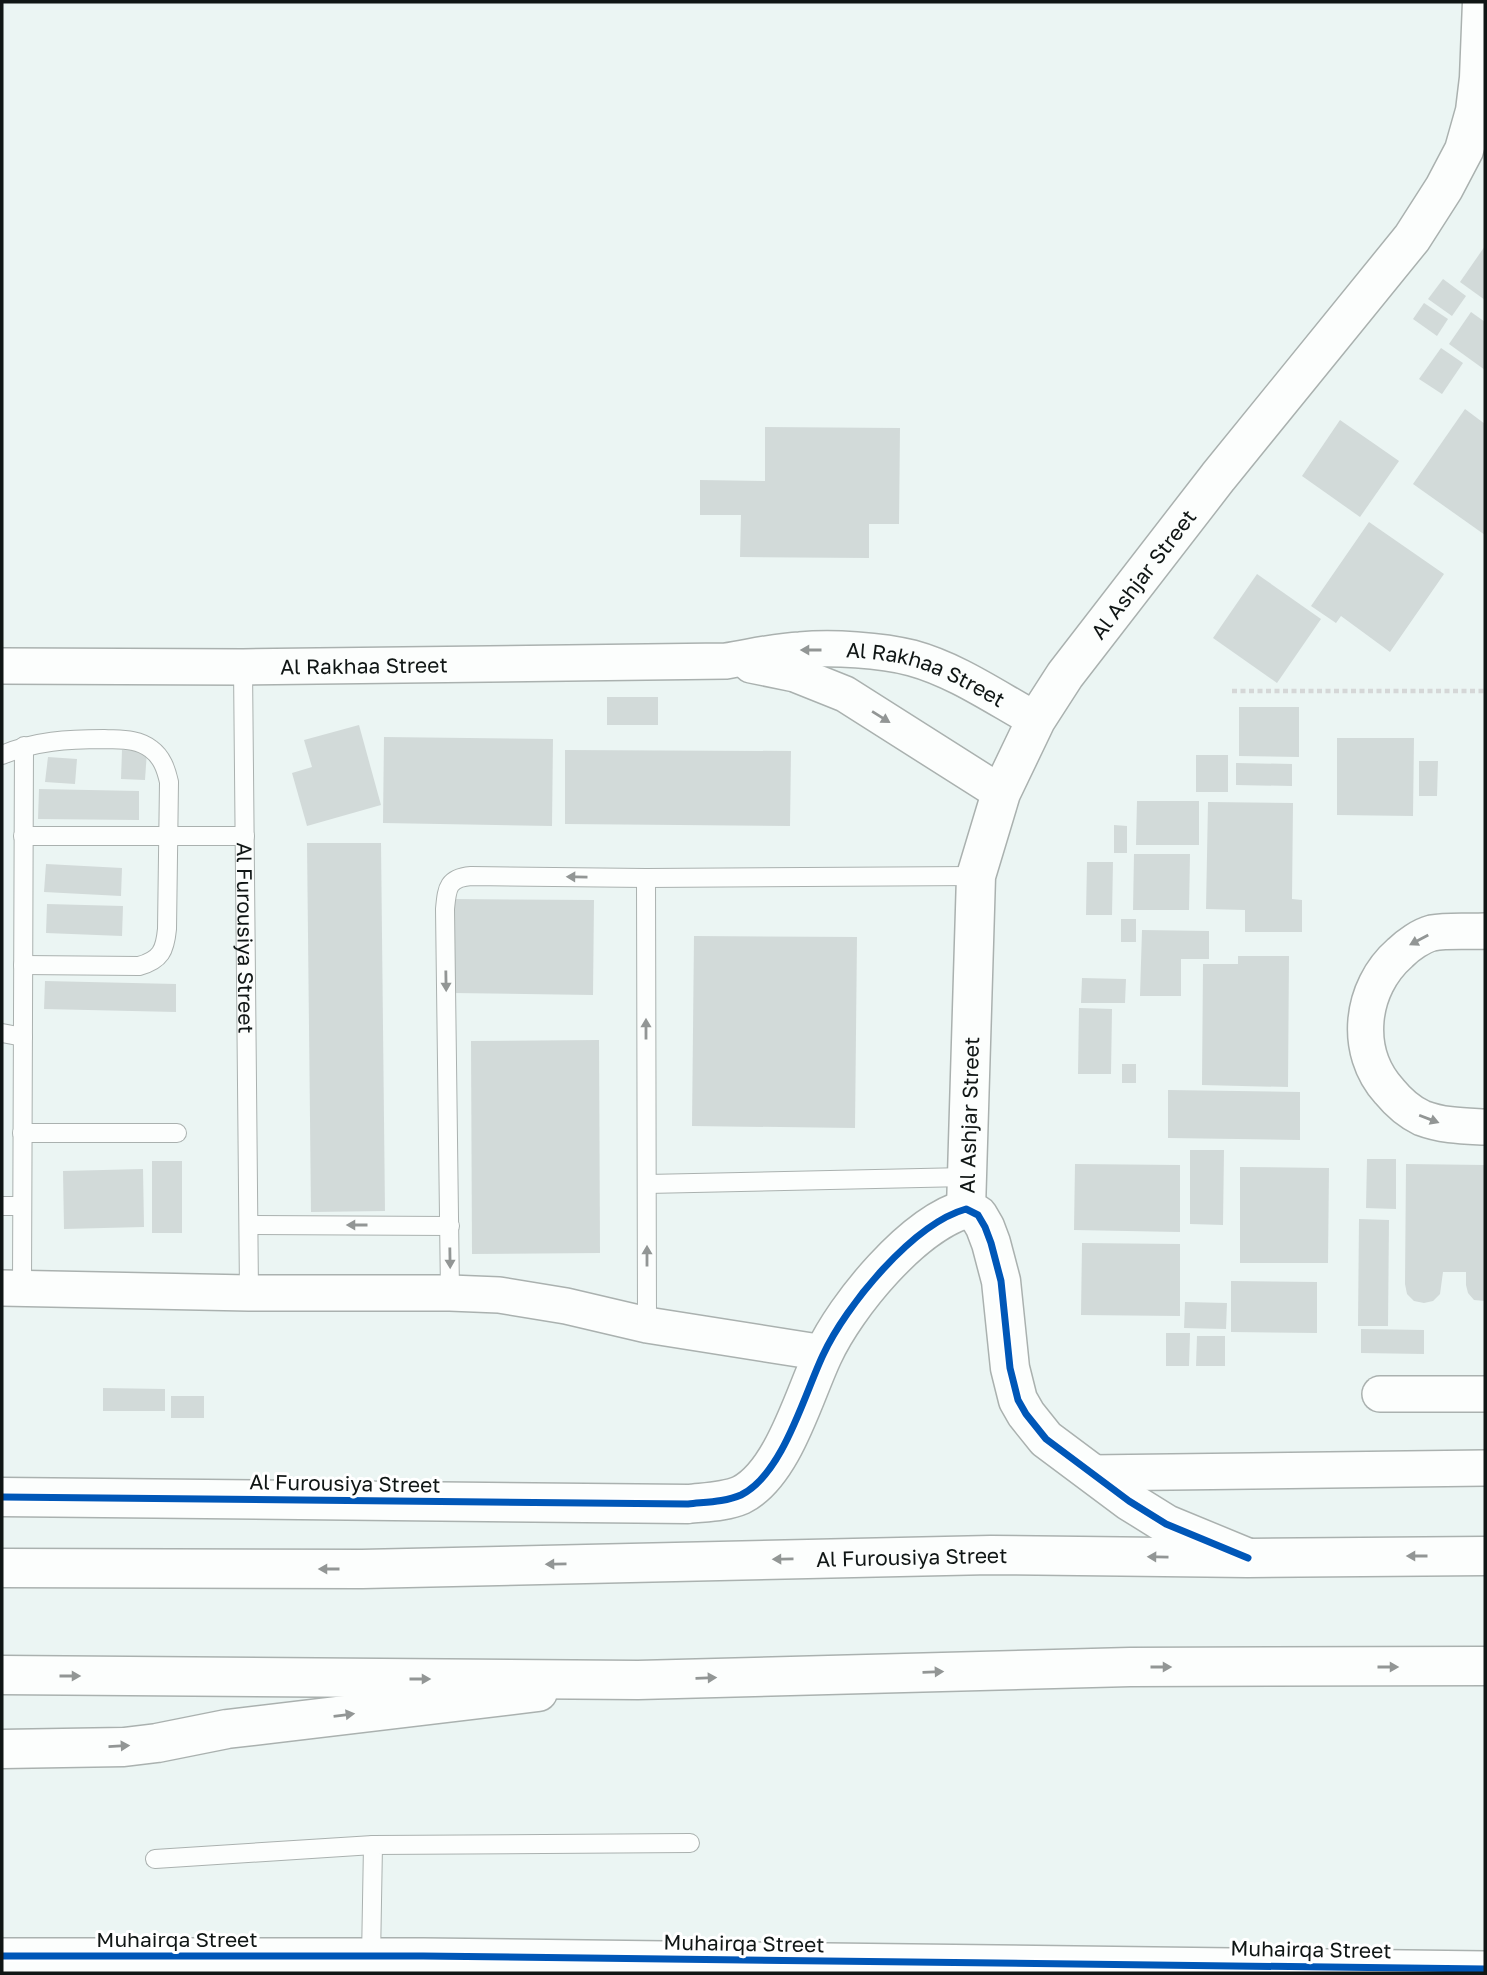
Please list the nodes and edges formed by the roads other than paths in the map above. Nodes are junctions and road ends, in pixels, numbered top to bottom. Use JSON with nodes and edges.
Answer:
{"nodes":[{"id":1,"x":1482,"y":2,"type":"edge"},
{"id":2,"x":1482,"y":78,"type":"edge"},
{"id":3,"x":726,"y":661,"type":"junction"},
{"id":4,"x":2,"y":666,"type":"edge"},
{"id":5,"x":243,"y":667,"type":"junction"},
{"id":6,"x":1036,"y":720,"type":"junction"},
{"id":7,"x":24,"y":746,"type":"junction"},
{"id":8,"x":2,"y":755,"type":"edge"},
{"id":9,"x":1001,"y":793,"type":"junction"},
{"id":10,"x":23,"y":836,"type":"junction"},
{"id":11,"x":245,"y":836,"type":"junction"},
{"id":12,"x":167,"y":837,"type":"junction"},
{"id":13,"x":976,"y":876,"type":"junction"},
{"id":14,"x":646,"y":878,"type":"junction"},
{"id":15,"x":1485,"y":931,"type":"edge"},
{"id":16,"x":23,"y":965,"type":"junction"},
{"id":17,"x":2,"y":1033,"type":"edge"},
{"id":18,"x":23,"y":1037,"type":"junction"},
{"id":19,"x":1485,"y":1127,"type":"edge"},
{"id":20,"x":22,"y":1133,"type":"junction"},
{"id":21,"x":177,"y":1133,"type":"dead end"},
{"id":22,"x":647,"y":1184,"type":"junction"},
{"id":23,"x":966,"y":1193,"type":"junction"},
{"id":24,"x":2,"y":1206,"type":"edge"},
{"id":25,"x":22,"y":1206,"type":"junction"},
{"id":26,"x":249,"y":1224,"type":"junction"},
{"id":27,"x":450,"y":1226,"type":"junction"},
{"id":28,"x":12,"y":1288,"type":"edge"},
{"id":29,"x":249,"y":1293,"type":"junction"},
{"id":30,"x":450,"y":1293,"type":"junction"},
{"id":31,"x":647,"y":1325,"type":"junction"},
{"id":32,"x":824,"y":1353,"type":"junction"},
{"id":33,"x":1380,"y":1394,"type":"dead end"},
{"id":34,"x":1485,"y":1394,"type":"edge"},
{"id":35,"x":1485,"y":1468,"type":"edge"},
{"id":36,"x":1090,"y":1473,"type":"junction"},
{"id":37,"x":2,"y":1497,"type":"edge"},
{"id":38,"x":688,"y":1504,"type":"joint"},
{"id":39,"x":1485,"y":1556,"type":"edge"},
{"id":40,"x":1248,"y":1558,"type":"junction"},
{"id":41,"x":2,"y":1568,"type":"edge"},
{"id":42,"x":1485,"y":1666,"type":"edge"},
{"id":43,"x":2,"y":1675,"type":"edge"},
{"id":44,"x":638,"y":1680,"type":"junction"},
{"id":45,"x":2,"y":1749,"type":"edge"},
{"id":46,"x":66,"y":1749,"type":"junction"},
{"id":47,"x":2,"y":1770,"type":"edge"},
{"id":48,"x":690,"y":1843,"type":"dead end"},
{"id":49,"x":373,"y":1845,"type":"junction"},
{"id":50,"x":155,"y":1858,"type":"dead end"},
{"id":51,"x":2,"y":1955,"type":"edge"},
{"id":52,"x":370,"y":1965,"type":"edge"},
{"id":53,"x":1485,"y":1969,"type":"edge"}],
"edges":[{"from":1,"to":2,"type":"main road","name":"Al Ashjar Street"},
{"from":2,"to":6,"type":"main road","name":"Al Ashjar Street"},
{"from":3,"to":5,"type":"street","name":"Al Rakhaa Street"},
{"from":6,"to":3,"type":"street","name":"Al Rakhaa Street","one_way":true},
{"from":3,"to":9,"type":"street","name":"Al Rakhaa Street","one_way":true},
{"from":4,"to":5,"type":"street","name":"Al Rakhaa Street"},
{"from":5,"to":11,"type":"lane","name":"Al Furousiya Street"},
{"from":6,"to":9,"type":"main road","name":"Al Ashjar Street"},
{"from":7,"to":8,"type":"lane"},
{"from":7,"to":10,"type":"lane"},
{"from":7,"to":12,"type":"lane"},
{"from":9,"to":13,"type":"main road","name":"Al Ashjar Street"},
{"from":10,"to":12,"type":"lane"},
{"from":10,"to":16,"type":"lane"},
{"from":11,"to":12,"type":"lane"},
{"from":11,"to":26,"type":"lane","name":"Al Furousiya Street"},
{"from":12,"to":16,"type":"lane"},
{"from":13,"to":14,"type":"lane"},
{"from":13,"to":23,"type":"main road","name":"Al Ashjar Street"},
{"from":22,"to":14,"type":"lane","one_way":true},
{"from":14,"to":27,"type":"lane","one_way":true},
{"from":15,"to":19,"type":"street","one_way":true},
{"from":16,"to":18,"type":"lane"},
{"from":17,"to":18,"type":"lane"},
{"from":18,"to":20,"type":"lane"},
{"from":20,"to":21,"type":"lane"},
{"from":20,"to":25,"type":"lane"},
{"from":22,"to":23,"type":"lane"},
{"from":31,"to":22,"type":"lane","one_way":true},
{"from":23,"to":32,"type":"main road","name":"Al Ashjar Street"},
{"from":23,"to":36,"type":"main road","name":"Al Ashjar Street"},
{"from":24,"to":25,"type":"lane"},
{"from":25,"to":28,"type":"lane"},
{"from":27,"to":26,"type":"lane","one_way":true},
{"from":26,"to":29,"type":"lane","name":"Al Furousiya Street"},
{"from":27,"to":30,"type":"lane","one_way":true},
{"from":28,"to":29,"type":"street"},
{"from":29,"to":30,"type":"street"},
{"from":30,"to":31,"type":"street"},
{"from":31,"to":32,"type":"street"},
{"from":32,"to":38,"type":"main road","name":"Al Ashjar Street"},
{"from":33,"to":34,"type":"street"},
{"from":35,"to":36,"type":"street"},
{"from":36,"to":40,"type":"main road","name":"Al Ashjar Street"},
{"from":37,"to":38,"type":"main road","name":"Al Furousiya Street"},
{"from":39,"to":40,"type":"main road","name":"Al Furousiya Street","one_way":true},
{"from":40,"to":41,"type":"main road","name":"Al Furousiya Street","one_way":true},
{"from":44,"to":42,"type":"main road","one_way":true},
{"from":43,"to":44,"type":"main road","one_way":true},
{"from":46,"to":44,"type":"main road","one_way":true},
{"from":45,"to":46,"type":"main road"},
{"from":46,"to":47,"type":"main road"},
{"from":48,"to":49,"type":"lane"},
{"from":49,"to":50,"type":"lane"},
{"from":49,"to":52,"type":"lane"},
{"from":51,"to":52,"type":"street","name":"Muhairqa Street"},
{"from":52,"to":53,"type":"street","name":"Muhairqa Street"}]}
